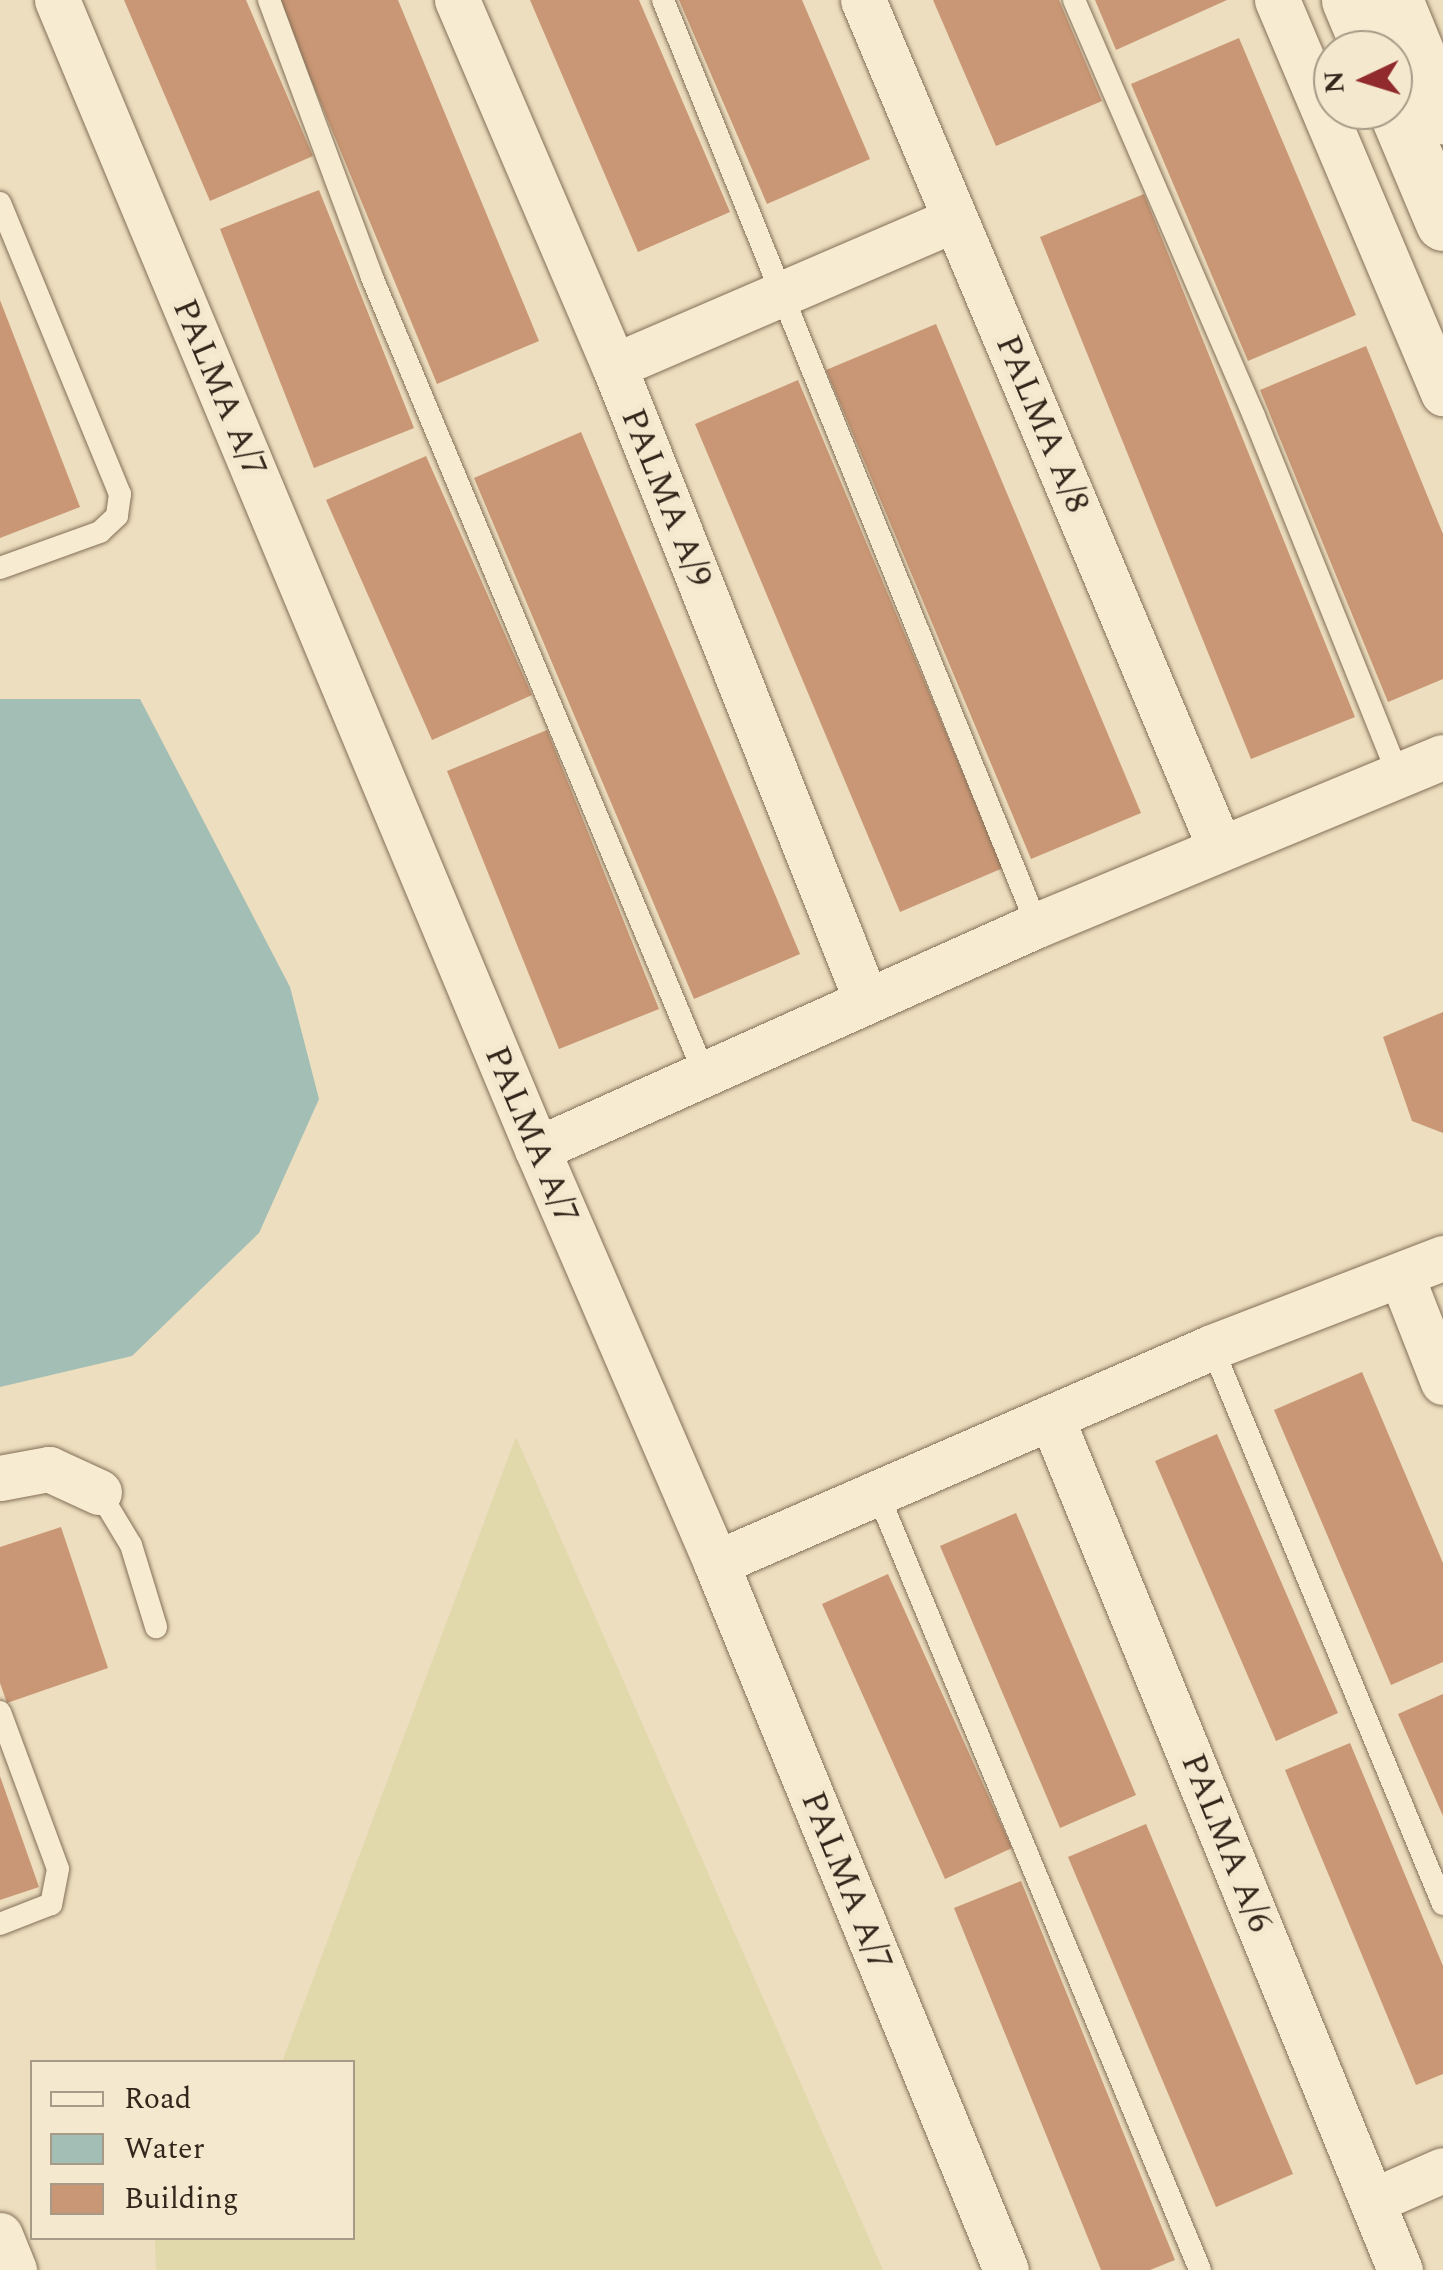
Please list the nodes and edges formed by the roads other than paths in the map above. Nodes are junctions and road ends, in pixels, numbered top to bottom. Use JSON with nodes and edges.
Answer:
{"nodes":[{"id":1,"x":57,"y":0,"type":"edge"},
{"id":2,"x":269,"y":0,"type":"edge"},
{"id":3,"x":456,"y":0,"type":"edge"},
{"id":4,"x":663,"y":0,"type":"edge"},
{"id":5,"x":864,"y":0,"type":"edge"},
{"id":6,"x":1074,"y":0,"type":"edge"},
{"id":7,"x":1277,"y":0,"type":"edge"},
{"id":8,"x":1349,"y":0,"type":"edge"},
{"id":9,"x":1394,"y":0,"type":"edge"},
{"id":10,"x":1362,"y":30,"type":"edge"},
{"id":11,"x":1443,"y":116,"type":"edge"},
{"id":12,"x":1404,"y":130,"type":"edge"},
{"id":13,"x":0,"y":203,"type":"edge"},
{"id":14,"x":955,"y":218,"type":"junction"},
{"id":15,"x":1443,"y":223,"type":"edge"},
{"id":16,"x":779,"y":294,"type":"junction"},
{"id":17,"x":614,"y":366,"type":"junction"},
{"id":18,"x":1443,"y":393,"type":"edge"},
{"id":19,"x":0,"y":568,"type":"edge"},
{"id":20,"x":1443,"y":757,"type":"edge"},
{"id":21,"x":1398,"y":775,"type":"junction"},
{"id":22,"x":1220,"y":848,"type":"junction"},
{"id":23,"x":1037,"y":925,"type":"junction"},
{"id":24,"x":866,"y":1000,"type":"junction"},
{"id":25,"x":705,"y":1075,"type":"junction"},
{"id":26,"x":537,"y":1149,"type":"junction"},
{"id":27,"x":1443,"y":1258,"type":"edge"},
{"id":28,"x":1401,"y":1275,"type":"junction"},
{"id":29,"x":1212,"y":1346,"type":"junction"},
{"id":30,"x":1443,"y":1382,"type":"edge"},
{"id":31,"x":1051,"y":1417,"type":"junction"},
{"id":32,"x":0,"y":1478,"type":"edge"},
{"id":33,"x":99,"y":1492,"type":"joint"},
{"id":34,"x":877,"y":1492,"type":"junction"},
{"id":35,"x":716,"y":1563,"type":"junction"},
{"id":36,"x":156,"y":1627,"type":"dead end"},
{"id":37,"x":0,"y":1712,"type":"edge"},
{"id":38,"x":1443,"y":1904,"type":"edge"},
{"id":39,"x":0,"y":1924,"type":"edge"},
{"id":40,"x":1443,"y":2170,"type":"edge"},
{"id":41,"x":1372,"y":2201,"type":"junction"},
{"id":42,"x":0,"y":2235,"type":"edge"},
{"id":43,"x":14,"y":2270,"type":"edge"},
{"id":44,"x":1006,"y":2270,"type":"edge"},
{"id":45,"x":1200,"y":2270,"type":"edge"},
{"id":46,"x":1400,"y":2270,"type":"edge"}],
"edges":[{"from":1,"to":26,"type":"street","name":"PALMA A/7"},
{"from":2,"to":25,"type":"lane"},
{"from":3,"to":17,"type":"street","name":"PALMA A/9"},
{"from":4,"to":16,"type":"lane"},
{"from":5,"to":14,"type":"street","name":"PALMA A/8"},
{"from":6,"to":21,"type":"lane"},
{"from":7,"to":18,"type":"street"},
{"from":8,"to":10,"type":"street"},
{"from":9,"to":11,"type":"street"},
{"from":12,"to":15,"type":"street"},
{"from":13,"to":19,"type":"lane"},
{"from":14,"to":16,"type":"street"},
{"from":14,"to":22,"type":"street","name":"PALMA A/8"},
{"from":16,"to":17,"type":"street"},
{"from":16,"to":23,"type":"lane"},
{"from":17,"to":24,"type":"street","name":"PALMA A/9"},
{"from":20,"to":21,"type":"street"},
{"from":21,"to":22,"type":"street"},
{"from":22,"to":23,"type":"street"},
{"from":23,"to":24,"type":"street"},
{"from":24,"to":25,"type":"street"},
{"from":25,"to":26,"type":"street"},
{"from":26,"to":35,"type":"street","name":"PALMA A/7"},
{"from":27,"to":28,"type":"street"},
{"from":28,"to":29,"type":"street"},
{"from":28,"to":30,"type":"street"},
{"from":29,"to":31,"type":"street"},
{"from":29,"to":38,"type":"lane"},
{"from":31,"to":34,"type":"street"},
{"from":31,"to":41,"type":"street","name":"PALMA A/6"},
{"from":32,"to":33,"type":"street"},
{"from":33,"to":36,"type":"lane"},
{"from":34,"to":35,"type":"street"},
{"from":34,"to":45,"type":"lane"},
{"from":35,"to":44,"type":"street","name":"PALMA A/7"},
{"from":37,"to":39,"type":"lane"},
{"from":40,"to":41,"type":"street"},
{"from":41,"to":46,"type":"street","name":"PALMA A/6"},
{"from":42,"to":43,"type":"street"}]}
